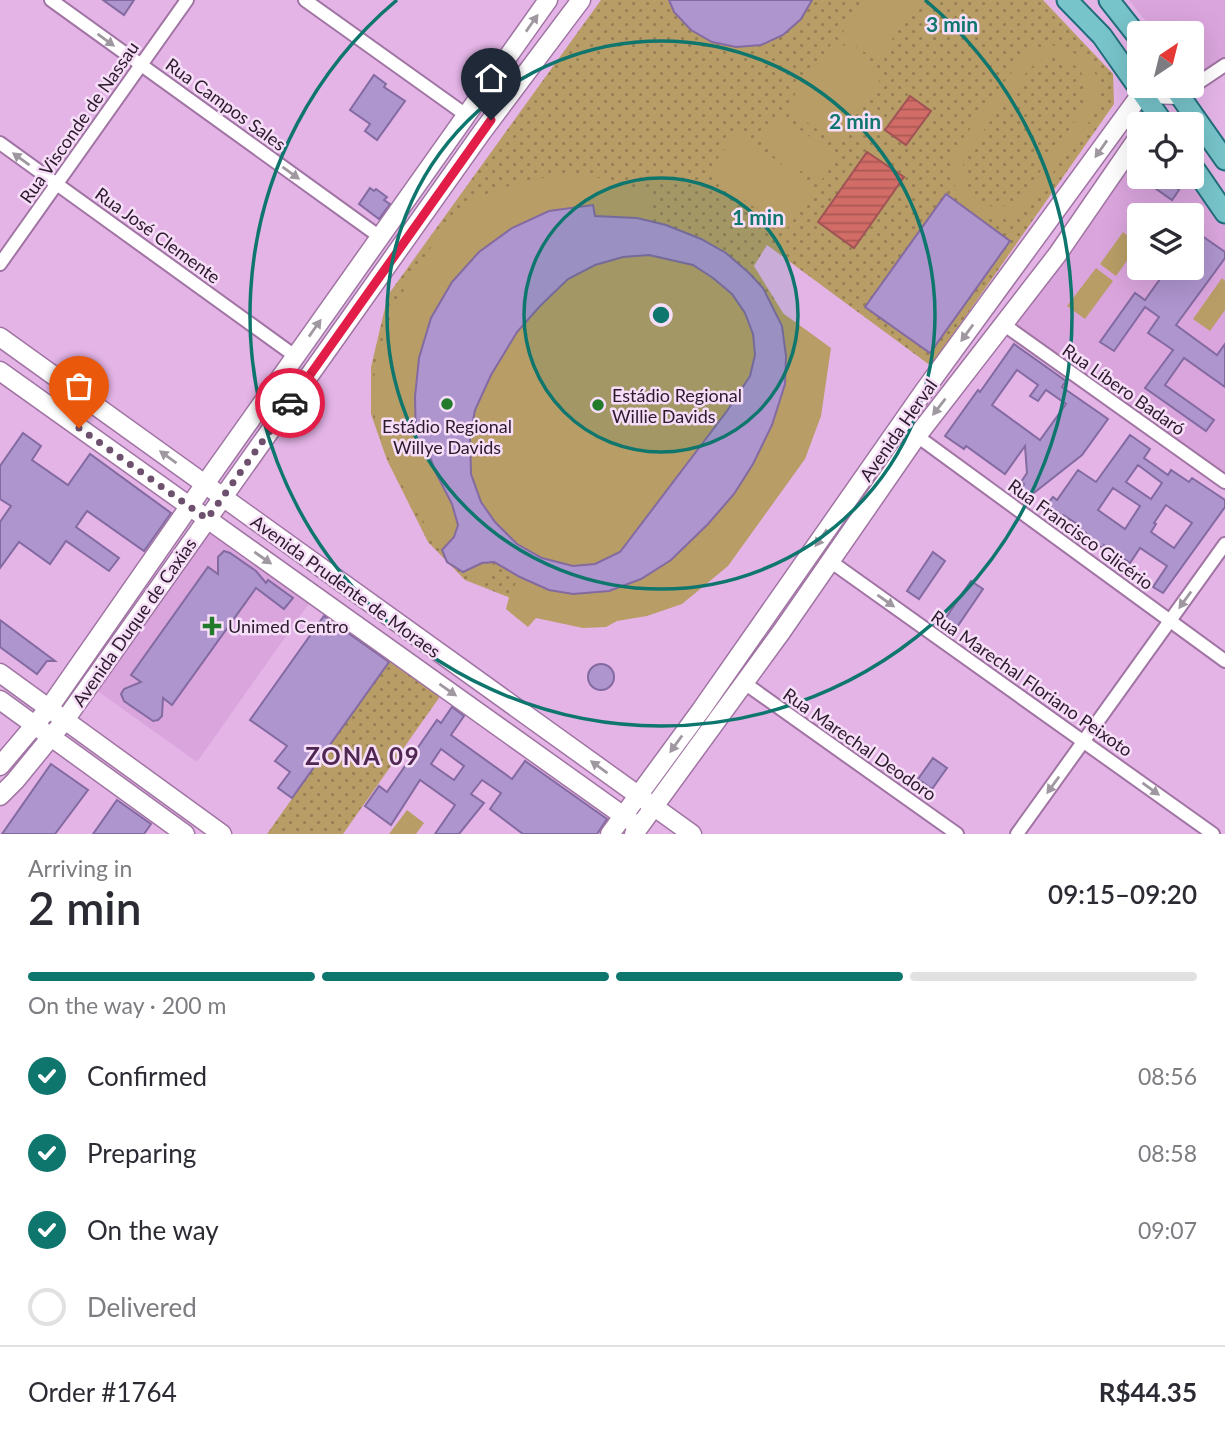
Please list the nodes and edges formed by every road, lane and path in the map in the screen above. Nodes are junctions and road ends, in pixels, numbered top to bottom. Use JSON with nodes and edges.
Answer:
{"nodes":[{"id":1,"x":51,"y":0,"type":"edge"},
{"id":2,"x":187,"y":0,"type":"edge"},
{"id":3,"x":305,"y":0,"type":"edge"},
{"id":4,"x":548,"y":0,"type":"edge"},
{"id":5,"x":568,"y":0,"type":"edge"},
{"id":6,"x":581,"y":0,"type":"edge"},
{"id":7,"x":1067,"y":0,"type":"edge"},
{"id":8,"x":1109,"y":0,"type":"edge"},
{"id":9,"x":568,"y":19,"type":"junction"},
{"id":10,"x":1127,"y":23,"type":"edge"},
{"id":11,"x":141,"y":65,"type":"junction"},
{"id":12,"x":1225,"y":65,"type":"edge"},
{"id":13,"x":1127,"y":72,"type":"edge"},
{"id":14,"x":1204,"y":76,"type":"edge"},
{"id":15,"x":1139,"y":98,"type":"edge"},
{"id":16,"x":1182,"y":98,"type":"edge"},
{"id":17,"x":466,"y":115,"type":"junction"},
{"id":18,"x":0,"y":143,"type":"edge"},
{"id":19,"x":1127,"y":153,"type":"edge"},
{"id":20,"x":1225,"y":160,"type":"edge"},
{"id":21,"x":1204,"y":182,"type":"edge"},
{"id":22,"x":57,"y":184,"type":"junction"},
{"id":23,"x":1225,"y":213,"type":"edge"},
{"id":24,"x":1052,"y":219,"type":"junction"},
{"id":25,"x":380,"y":237,"type":"junction"},
{"id":26,"x":1057,"y":255,"type":"junction"},
{"id":27,"x":0,"y":264,"type":"edge"},
{"id":28,"x":1003,"y":324,"type":"junction"},
{"id":29,"x":0,"y":337,"type":"edge"},
{"id":30,"x":295,"y":356,"type":"junction"},
{"id":31,"x":0,"y":371,"type":"edge"},
{"id":32,"x":917,"y":436,"type":"junction"},
{"id":33,"x":1225,"y":482,"type":"edge"},
{"id":34,"x":205,"y":484,"type":"junction"},
{"id":35,"x":223,"y":497,"type":"junction"},
{"id":36,"x":189,"y":506,"type":"junction"},
{"id":37,"x":841,"y":511,"type":"junction"},
{"id":38,"x":207,"y":519,"type":"junction"},
{"id":39,"x":846,"y":537,"type":"junction"},
{"id":40,"x":1225,"y":544,"type":"edge"},
{"id":41,"x":830,"y":561,"type":"junction"},
{"id":42,"x":1170,"y":621,"type":"junction"},
{"id":43,"x":782,"y":631,"type":"junction"},
{"id":44,"x":748,"y":643,"type":"junction"},
{"id":45,"x":1225,"y":661,"type":"edge"},
{"id":46,"x":0,"y":673,"type":"edge"},
{"id":47,"x":743,"y":682,"type":"junction"},
{"id":48,"x":0,"y":700,"type":"edge"},
{"id":49,"x":49,"y":708,"type":"junction"},
{"id":50,"x":701,"y":710,"type":"junction"},
{"id":51,"x":65,"y":720,"type":"junction"},
{"id":52,"x":36,"y":726,"type":"junction"},
{"id":53,"x":52,"y":737,"type":"junction"},
{"id":54,"x":1084,"y":741,"type":"junction"},
{"id":55,"x":702,"y":743,"type":"junction"},
{"id":56,"x":0,"y":766,"type":"edge"},
{"id":57,"x":8,"y":784,"type":"edge"},
{"id":58,"x":0,"y":796,"type":"edge"},
{"id":59,"x":638,"y":796,"type":"junction"},
{"id":60,"x":654,"y":808,"type":"junction"},
{"id":61,"x":623,"y":815,"type":"junction"},
{"id":62,"x":641,"y":832,"type":"edge"},
{"id":63,"x":185,"y":834,"type":"edge"},
{"id":64,"x":222,"y":834,"type":"edge"},
{"id":65,"x":610,"y":834,"type":"edge"},
{"id":66,"x":692,"y":834,"type":"edge"},
{"id":67,"x":957,"y":834,"type":"edge"},
{"id":68,"x":1017,"y":834,"type":"edge"},
{"id":69,"x":1213,"y":834,"type":"edge"}],
"edges":[{"from":1,"to":11,"type":"street","name":"Rua Campos Sales","one_way":true},
{"from":2,"to":11,"type":"street","name":"Rua Visconde de Nassau"},
{"from":3,"to":17,"type":"street"},
{"from":17,"to":4,"type":"main road","name":"Avenida Duque de Caxias","one_way":true},
{"from":5,"to":9,"type":"main road"},
{"from":6,"to":9,"type":"main road","name":"Avenida Duque de Caxias"},
{"from":7,"to":13,"type":"main road"},
{"from":8,"to":10,"type":"main road"},
{"from":9,"to":35,"type":"main road","name":"Avenida Duque de Caxias"},
{"from":11,"to":22,"type":"street","name":"Rua Visconde de Nassau"},
{"from":11,"to":25,"type":"street","name":"Rua Campos Sales","one_way":true},
{"from":12,"to":14,"type":"street"},
{"from":15,"to":24,"type":"main road","name":"Avenida Herval","one_way":true},
{"from":16,"to":20,"type":"main road"},
{"from":17,"to":25,"type":"main road","name":"Avenida Duque de Caxias"},
{"from":22,"to":18,"type":"street","name":"Rua José Clemente","one_way":true},
{"from":19,"to":26,"type":"main road","name":"Avenida Herval"},
{"from":21,"to":23,"type":"main road"},
{"from":22,"to":27,"type":"street","name":"Rua Visconde de Nassau"},
{"from":22,"to":30,"type":"street","name":"Rua José Clemente"},
{"from":24,"to":26,"type":"main road"},
{"from":24,"to":37,"type":"main road","name":"Avenida Herval","one_way":true},
{"from":30,"to":25,"type":"main road","name":"Avenida Duque de Caxias","one_way":true},
{"from":26,"to":28,"type":"main road","name":"Avenida Herval"},
{"from":28,"to":32,"type":"main road","name":"Avenida Herval","one_way":true},
{"from":28,"to":33,"type":"street","name":"Rua Líbero Badaró"},
{"from":34,"to":29,"type":"main road","name":"Avenida Prudente de Moraes","one_way":true},
{"from":30,"to":34,"type":"main road","name":"Avenida Duque de Caxias"},
{"from":31,"to":36,"type":"main road","name":"Avenida Prudente de Moraes"},
{"from":32,"to":39,"type":"main road","name":"Avenida Herval"},
{"from":32,"to":42,"type":"street","name":"Rua Francisco Glicério"},
{"from":34,"to":35,"type":"main road","name":"Avenida Prudente de Moraes"},
{"from":34,"to":36,"type":"main road","name":"Avenida Duque de Caxias"},
{"from":35,"to":38,"type":"main road","name":"Avenida Duque de Caxias"},
{"from":59,"to":35,"type":"main road","name":"Avenida Prudente de Moraes","one_way":true},
{"from":36,"to":38,"type":"main road","name":"Avenida Prudente de Moraes"},
{"from":36,"to":49,"type":"main road","name":"Avenida Duque de Caxias"},
{"from":37,"to":39,"type":"main road"},
{"from":37,"to":44,"type":"main road","name":"Avenida Herval","one_way":true},
{"from":38,"to":51,"type":"main road","name":"Avenida Duque de Caxias"},
{"from":38,"to":61,"type":"main road","name":"Avenida Prudente de Moraes","one_way":true},
{"from":39,"to":41,"type":"main road","name":"Avenida Herval"},
{"from":40,"to":42,"type":"street","one_way":true},
{"from":41,"to":43,"type":"main road","name":"Avenida Herval"},
{"from":41,"to":54,"type":"street","name":"Rua Marechal Floriano Peixoto","one_way":true},
{"from":42,"to":45,"type":"street","name":"Rua Francisco Glicério"},
{"from":42,"to":54,"type":"street"},
{"from":43,"to":44,"type":"main road"},
{"from":43,"to":47,"type":"main road","name":"Avenida Herval"},
{"from":44,"to":50,"type":"main road","name":"Avenida Herval"},
{"from":46,"to":49,"type":"main road"},
{"from":47,"to":55,"type":"main road","name":"Avenida Herval"},
{"from":47,"to":67,"type":"street","name":"Rua Marechal Deodoro"},
{"from":48,"to":52,"type":"main road"},
{"from":49,"to":51,"type":"main road"},
{"from":49,"to":52,"type":"main road","name":"Avenida Duque de Caxias"},
{"from":50,"to":55,"type":"main road"},
{"from":50,"to":59,"type":"main road","name":"Avenida Herval","one_way":true},
{"from":51,"to":53,"type":"main road","name":"Avenida Duque de Caxias"},
{"from":51,"to":64,"type":"main road"},
{"from":52,"to":53,"type":"main road"},
{"from":52,"to":56,"type":"main road","name":"Avenida Duque de Caxias"},
{"from":53,"to":57,"type":"main road","name":"Avenida Duque de Caxias"},
{"from":53,"to":63,"type":"main road"},
{"from":54,"to":68,"type":"street","one_way":true},
{"from":54,"to":69,"type":"street","name":"Rua Marechal Floriano Peixoto","one_way":true},
{"from":55,"to":60,"type":"main road","name":"Avenida Herval"},
{"from":57,"to":58,"type":"main road","name":"Avenida Duque de Caxias"},
{"from":59,"to":60,"type":"main road","name":"Avenida Prudente de Moraes"},
{"from":59,"to":61,"type":"main road","name":"Avenida Herval"},
{"from":60,"to":62,"type":"main road","name":"Avenida Herval"},
{"from":60,"to":66,"type":"main road","name":"Avenida Prudente de Moraes"},
{"from":61,"to":62,"type":"main road","name":"Avenida Prudente de Moraes"},
{"from":61,"to":65,"type":"main road","name":"Avenida Herval"}]}
